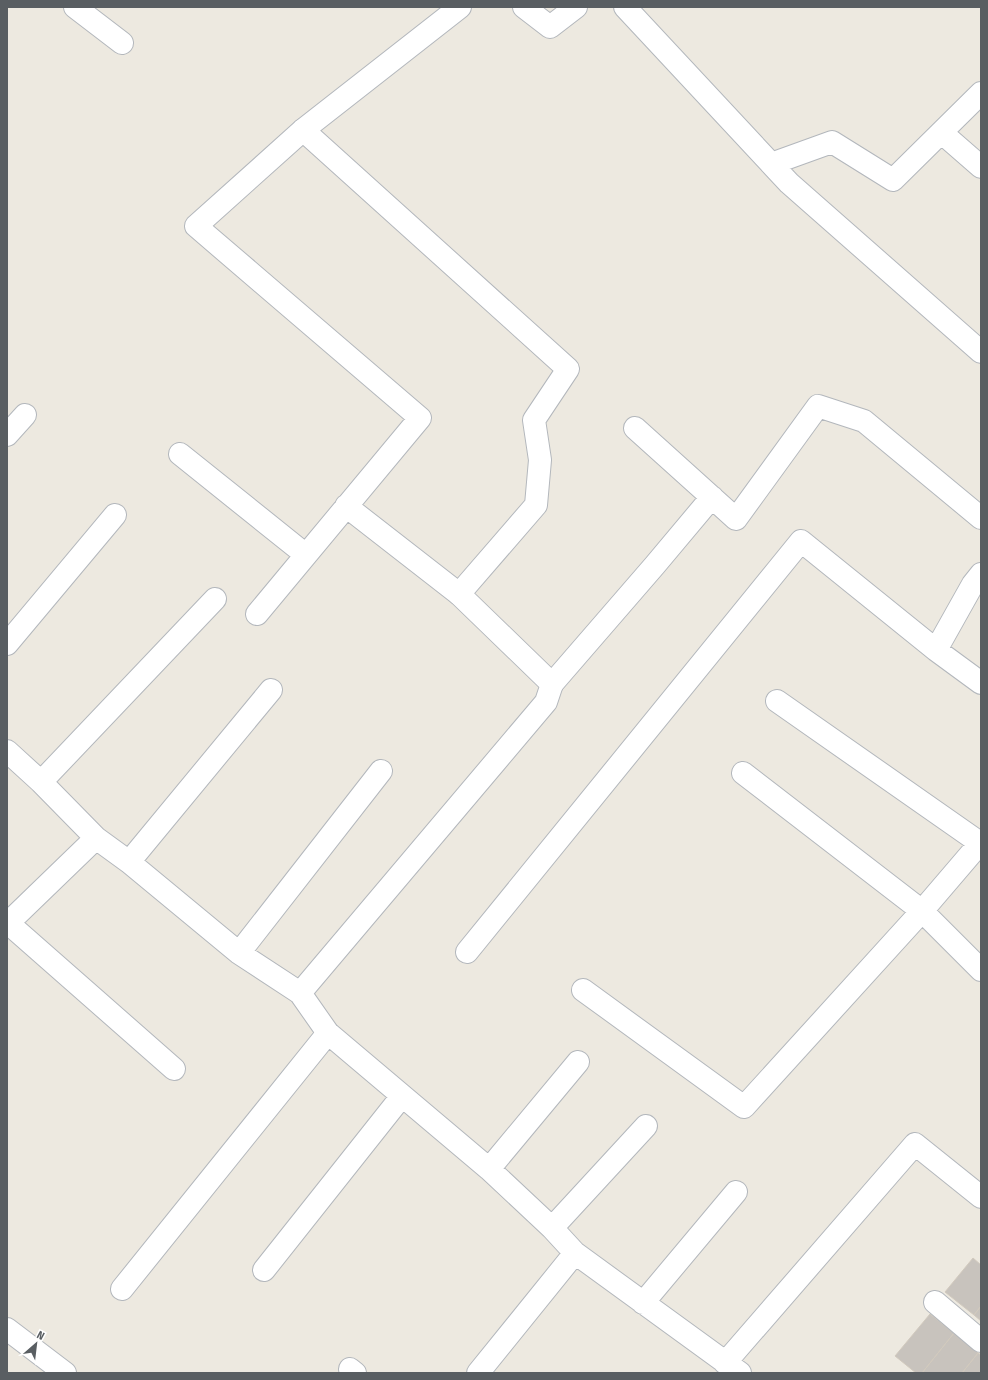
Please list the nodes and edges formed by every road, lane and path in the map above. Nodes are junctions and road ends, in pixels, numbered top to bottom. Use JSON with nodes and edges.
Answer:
{"nodes":[{"id":1,"x":75,"y":7,"type":"edge"},
{"id":2,"x":460,"y":7,"type":"edge"},
{"id":3,"x":524,"y":7,"type":"edge"},
{"id":4,"x":576,"y":7,"type":"edge"},
{"id":5,"x":625,"y":7,"type":"edge"},
{"id":6,"x":122,"y":43,"type":"dead end"},
{"id":7,"x":981,"y":93,"type":"edge"},
{"id":8,"x":303,"y":130,"type":"junction"},
{"id":9,"x":942,"y":132,"type":"junction"},
{"id":10,"x":772,"y":164,"type":"junction"},
{"id":11,"x":981,"y":167,"type":"edge"},
{"id":12,"x":981,"y":352,"type":"edge"},
{"id":13,"x":24,"y":415,"type":"dead end"},
{"id":14,"x":635,"y":428,"type":"dead end"},
{"id":15,"x":7,"y":435,"type":"edge"},
{"id":16,"x":180,"y":454,"type":"dead end"},
{"id":17,"x":712,"y":497,"type":"junction"},
{"id":18,"x":346,"y":506,"type":"junction"},
{"id":19,"x":116,"y":515,"type":"dead end"},
{"id":20,"x":981,"y":518,"type":"edge"},
{"id":21,"x":306,"y":555,"type":"junction"},
{"id":22,"x":981,"y":574,"type":"edge"},
{"id":23,"x":459,"y":594,"type":"junction"},
{"id":24,"x":215,"y":599,"type":"dead end"},
{"id":25,"x":257,"y":614,"type":"dead end"},
{"id":26,"x":7,"y":644,"type":"edge"},
{"id":27,"x":936,"y":650,"type":"junction"},
{"id":28,"x":981,"y":683,"type":"edge"},
{"id":29,"x":552,"y":684,"type":"junction"},
{"id":30,"x":271,"y":690,"type":"dead end"},
{"id":31,"x":777,"y":701,"type":"dead end"},
{"id":32,"x":7,"y":752,"type":"edge"},
{"id":33,"x":381,"y":771,"type":"dead end"},
{"id":34,"x":743,"y":773,"type":"dead end"},
{"id":35,"x":40,"y":782,"type":"junction"},
{"id":36,"x":96,"y":838,"type":"junction"},
{"id":37,"x":981,"y":843,"type":"edge"},
{"id":38,"x":129,"y":862,"type":"junction"},
{"id":39,"x":922,"y":911,"type":"junction"},
{"id":40,"x":7,"y":923,"type":"edge"},
{"id":41,"x":467,"y":952,"type":"dead end"},
{"id":42,"x":238,"y":953,"type":"junction"},
{"id":43,"x":981,"y":970,"type":"edge"},
{"id":44,"x":583,"y":990,"type":"dead end"},
{"id":45,"x":300,"y":993,"type":"junction"},
{"id":46,"x":328,"y":1033,"type":"junction"},
{"id":47,"x":578,"y":1062,"type":"dead end"},
{"id":48,"x":174,"y":1069,"type":"dead end"},
{"id":49,"x":402,"y":1096,"type":"junction"},
{"id":50,"x":646,"y":1126,"type":"dead end"},
{"id":51,"x":488,"y":1169,"type":"junction"},
{"id":52,"x":736,"y":1192,"type":"dead end"},
{"id":53,"x":981,"y":1197,"type":"edge"},
{"id":54,"x":552,"y":1228,"type":"junction"},
{"id":55,"x":575,"y":1253,"type":"junction"},
{"id":56,"x":264,"y":1270,"type":"dead end"},
{"id":57,"x":122,"y":1290,"type":"dead end"},
{"id":58,"x":935,"y":1302,"type":"dead end"},
{"id":59,"x":643,"y":1303,"type":"junction"},
{"id":60,"x":7,"y":1329,"type":"edge"},
{"id":61,"x":981,"y":1341,"type":"edge"},
{"id":62,"x":733,"y":1368,"type":"edge"},
{"id":63,"x":65,"y":1373,"type":"edge"},
{"id":64,"x":478,"y":1373,"type":"edge"}],
"edges":[{"from":1,"to":6,"type":"street"},
{"from":2,"to":8,"type":"street"},
{"from":3,"to":4,"type":"street"},
{"from":5,"to":10,"type":"street"},
{"from":7,"to":9,"type":"street"},
{"from":8,"to":18,"type":"street"},
{"from":8,"to":23,"type":"street"},
{"from":9,"to":10,"type":"street"},
{"from":9,"to":11,"type":"street"},
{"from":10,"to":12,"type":"street"},
{"from":13,"to":15,"type":"street"},
{"from":14,"to":17,"type":"street"},
{"from":16,"to":21,"type":"street"},
{"from":17,"to":20,"type":"street"},
{"from":17,"to":29,"type":"street"},
{"from":18,"to":21,"type":"street"},
{"from":18,"to":23,"type":"street"},
{"from":19,"to":26,"type":"street"},
{"from":21,"to":25,"type":"street"},
{"from":22,"to":27,"type":"street"},
{"from":23,"to":29,"type":"street"},
{"from":24,"to":35,"type":"street"},
{"from":27,"to":28,"type":"street"},
{"from":27,"to":41,"type":"street"},
{"from":29,"to":45,"type":"street"},
{"from":30,"to":38,"type":"street"},
{"from":31,"to":37,"type":"street"},
{"from":32,"to":35,"type":"street"},
{"from":33,"to":42,"type":"street"},
{"from":34,"to":39,"type":"street"},
{"from":35,"to":36,"type":"street"},
{"from":36,"to":38,"type":"street"},
{"from":36,"to":40,"type":"street"},
{"from":37,"to":39,"type":"street"},
{"from":38,"to":42,"type":"street"},
{"from":39,"to":43,"type":"street"},
{"from":39,"to":44,"type":"street"},
{"from":40,"to":48,"type":"street"},
{"from":42,"to":45,"type":"street"},
{"from":45,"to":46,"type":"street"},
{"from":46,"to":49,"type":"street"},
{"from":46,"to":57,"type":"street"},
{"from":47,"to":51,"type":"street"},
{"from":49,"to":51,"type":"street"},
{"from":49,"to":56,"type":"street"},
{"from":50,"to":54,"type":"street"},
{"from":51,"to":54,"type":"street"},
{"from":52,"to":59,"type":"street"},
{"from":53,"to":62,"type":"street"},
{"from":54,"to":55,"type":"street"},
{"from":55,"to":59,"type":"street"},
{"from":55,"to":64,"type":"street"},
{"from":58,"to":61,"type":"street"},
{"from":59,"to":62,"type":"street"},
{"from":60,"to":63,"type":"street"}]}
